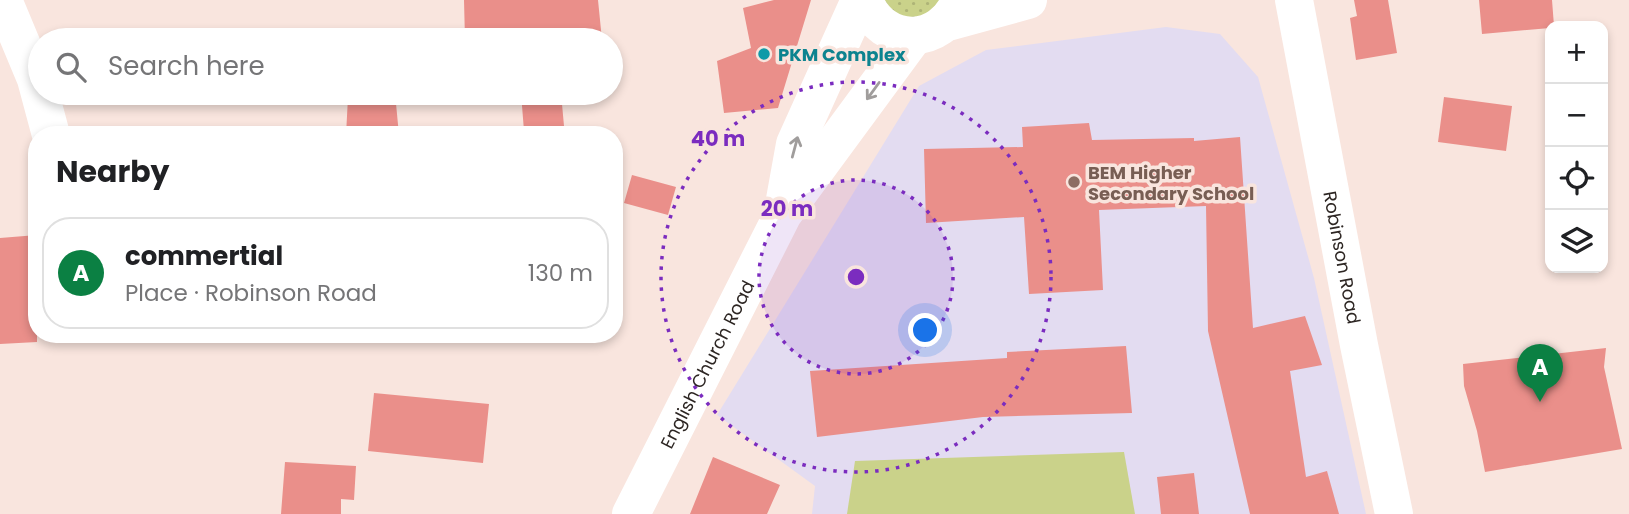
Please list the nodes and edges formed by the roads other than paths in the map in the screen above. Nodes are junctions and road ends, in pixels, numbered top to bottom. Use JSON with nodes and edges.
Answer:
{"nodes":[{"id":1,"x":3,"y":0,"type":"edge"},
{"id":2,"x":862,"y":0,"type":"edge"},
{"id":3,"x":1028,"y":0,"type":"edge"},
{"id":4,"x":1294,"y":0,"type":"edge"},
{"id":5,"x":941,"y":19,"type":"edge"},
{"id":6,"x":28,"y":60,"type":"edge"},
{"id":7,"x":43,"y":105,"type":"edge"},
{"id":8,"x":49,"y":126,"type":"edge"},
{"id":9,"x":783,"y":214,"type":"junction"},
{"id":10,"x":631,"y":514,"type":"edge"},
{"id":11,"x":1394,"y":514,"type":"edge"}],
"edges":[{"from":1,"to":6,"type":"main road"},
{"from":2,"to":5,"type":"main road"},
{"from":9,"to":2,"type":"main road","name":"English Church Road","one_way":true},
{"from":3,"to":5,"type":"main road"},
{"from":4,"to":11,"type":"main road","name":"Robinson Road"},
{"from":5,"to":9,"type":"main road","name":"English Church Road","one_way":true},
{"from":7,"to":8,"type":"main road"},
{"from":9,"to":10,"type":"main road","name":"English Church Road"}]}
